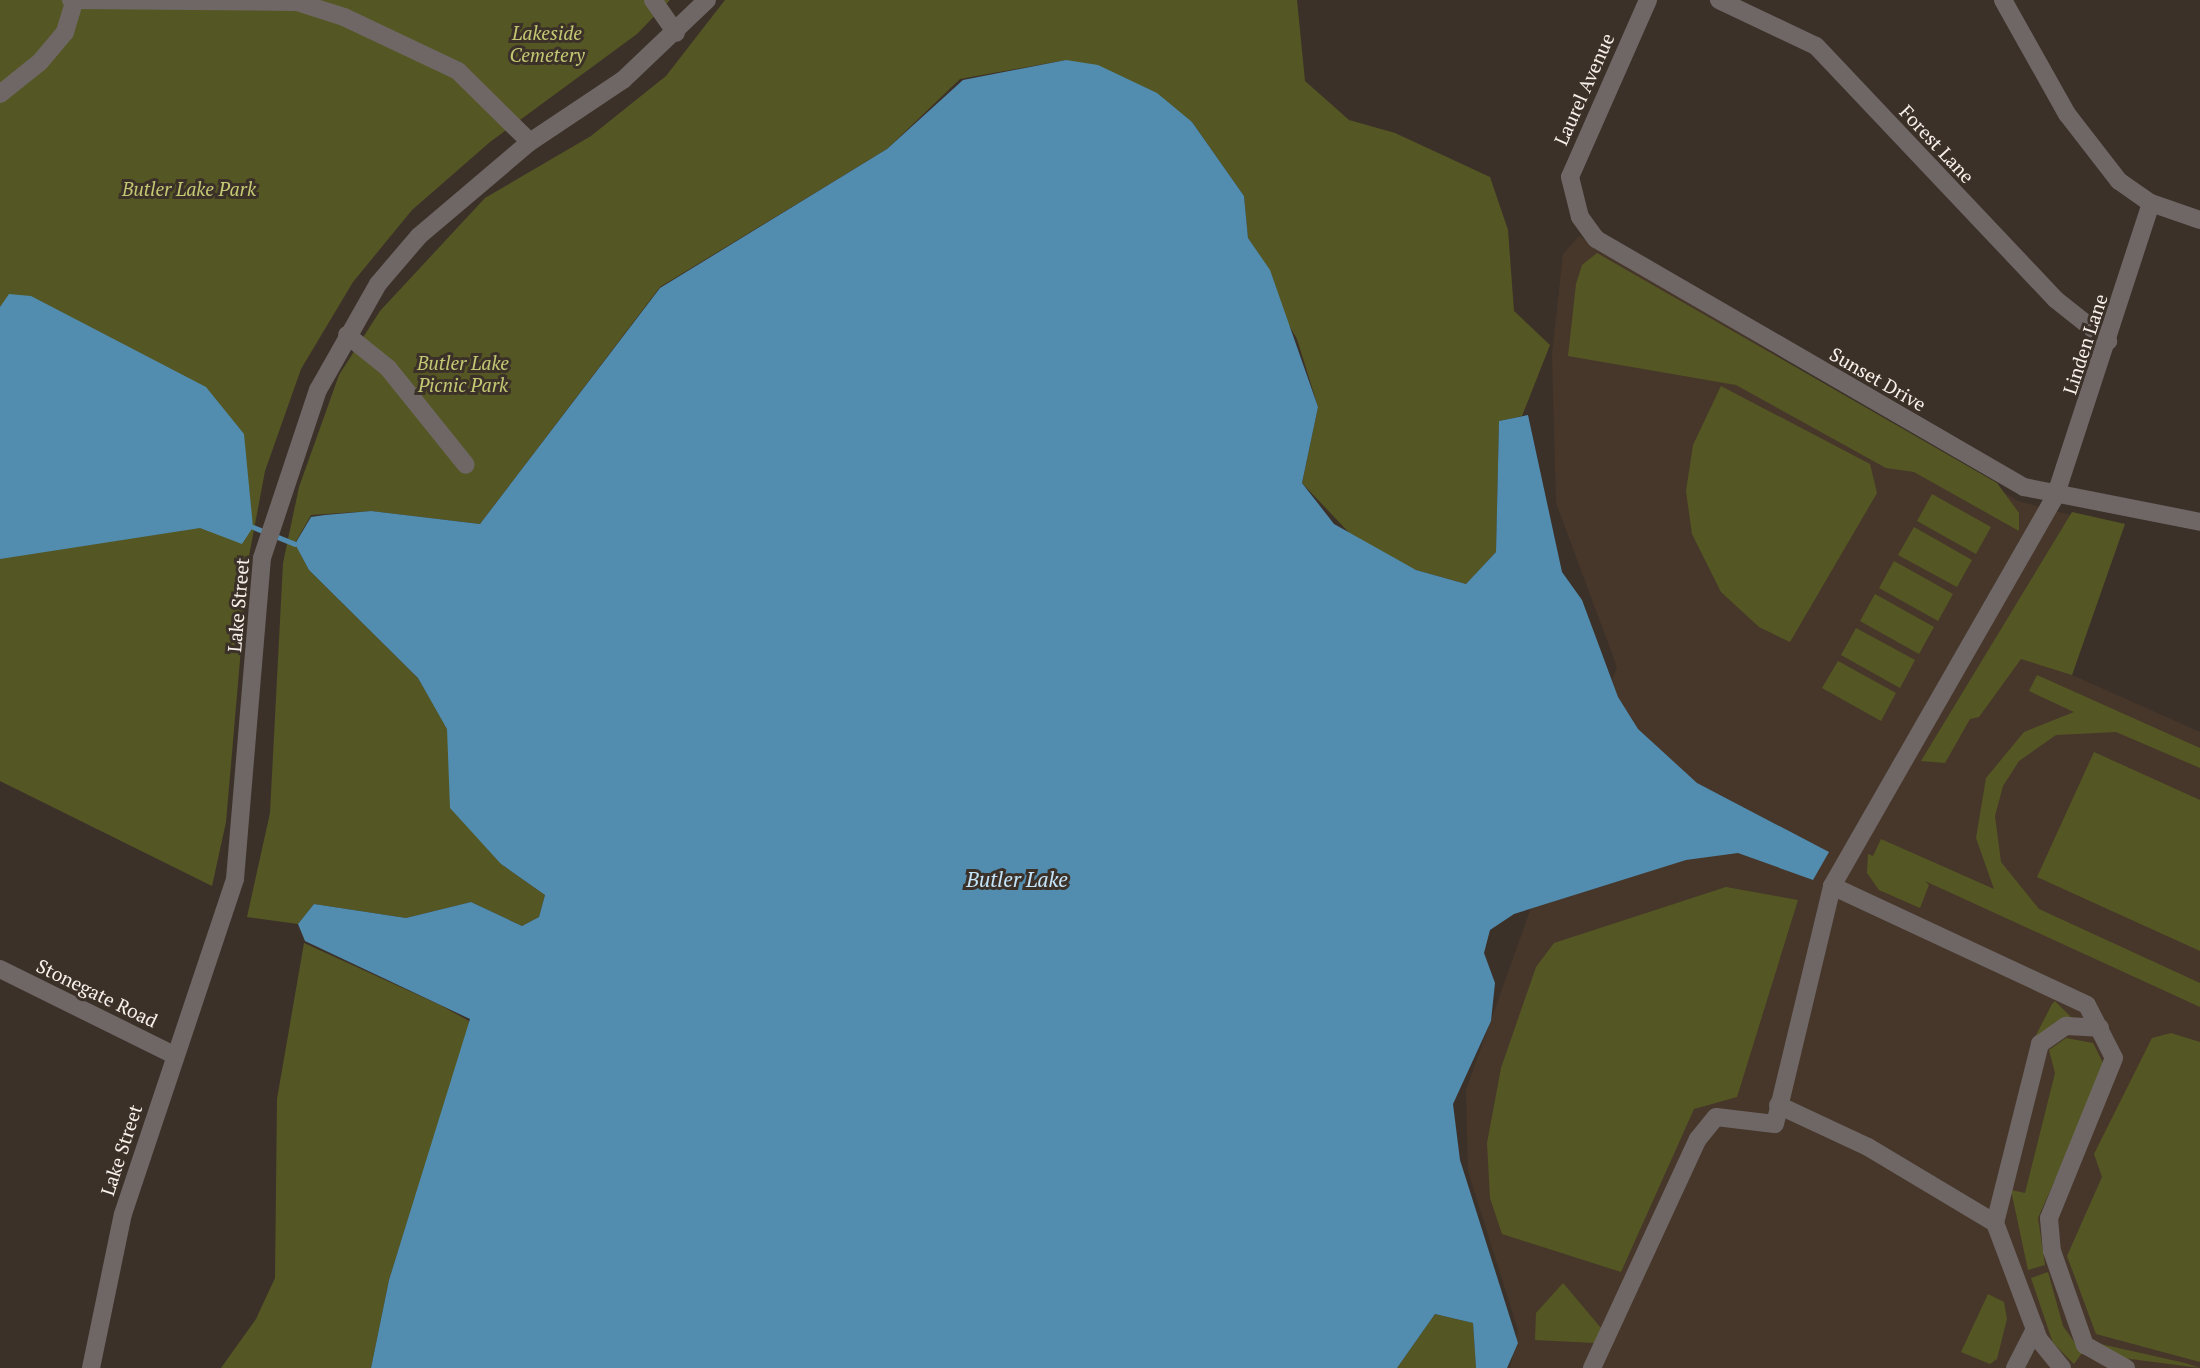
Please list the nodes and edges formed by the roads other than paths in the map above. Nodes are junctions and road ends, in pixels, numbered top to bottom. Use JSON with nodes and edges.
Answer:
{"nodes":[{"id":1,"x":73,"y":0,"type":"edge"},
{"id":2,"x":653,"y":0,"type":"edge"},
{"id":3,"x":707,"y":0,"type":"edge"},
{"id":4,"x":1648,"y":0,"type":"edge"},
{"id":5,"x":1719,"y":0,"type":"edge"},
{"id":6,"x":2003,"y":0,"type":"edge"},
{"id":7,"x":676,"y":33,"type":"junction"},
{"id":8,"x":0,"y":94,"type":"edge"},
{"id":9,"x":530,"y":142,"type":"junction"},
{"id":10,"x":1573,"y":199,"type":"joint"},
{"id":11,"x":2151,"y":202,"type":"junction"},
{"id":12,"x":2200,"y":220,"type":"edge"},
{"id":13,"x":347,"y":335,"type":"junction"},
{"id":14,"x":2108,"y":341,"type":"junction"},
{"id":15,"x":466,"y":466,"type":"dead end"},
{"id":16,"x":2055,"y":497,"type":"junction"},
{"id":17,"x":2200,"y":522,"type":"edge"},
{"id":18,"x":1832,"y":886,"type":"junction"},
{"id":19,"x":0,"y":969,"type":"edge"},
{"id":20,"x":2100,"y":1028,"type":"junction"},
{"id":21,"x":174,"y":1055,"type":"junction"},
{"id":22,"x":1778,"y":1105,"type":"junction"},
{"id":23,"x":1995,"y":1223,"type":"junction"},
{"id":24,"x":2035,"y":1329,"type":"junction"},
{"id":25,"x":91,"y":1368,"type":"edge"},
{"id":26,"x":1592,"y":1368,"type":"edge"},
{"id":27,"x":2015,"y":1368,"type":"edge"},
{"id":28,"x":2062,"y":1368,"type":"edge"},
{"id":29,"x":2126,"y":1368,"type":"edge"}],
"edges":[{"from":1,"to":8,"type":"street"},
{"from":1,"to":9,"type":"street"},
{"from":2,"to":7,"type":"street"},
{"from":3,"to":7,"type":"street","name":"Lake Street"},
{"from":4,"to":10,"type":"street","name":"Laurel Avenue"},
{"from":5,"to":14,"type":"street","name":"Forest Lane"},
{"from":6,"to":11,"type":"street"},
{"from":7,"to":9,"type":"street","name":"Lake Street"},
{"from":9,"to":13,"type":"street","name":"Lake Street"},
{"from":10,"to":16,"type":"street","name":"Sunset Drive"},
{"from":11,"to":12,"type":"street"},
{"from":11,"to":14,"type":"street","name":"Linden Lane"},
{"from":13,"to":15,"type":"street"},
{"from":13,"to":21,"type":"street","name":"Lake Street"},
{"from":14,"to":16,"type":"street","name":"Linden Lane"},
{"from":16,"to":17,"type":"street","name":"Sunset Drive"},
{"from":16,"to":18,"type":"street","name":"Linden Lane"},
{"from":18,"to":20,"type":"street"},
{"from":18,"to":22,"type":"street","name":"Linden Lane"},
{"from":19,"to":21,"type":"street","name":"Stonegate Road"},
{"from":20,"to":23,"type":"street"},
{"from":20,"to":29,"type":"street"},
{"from":21,"to":25,"type":"street","name":"Lake Street"},
{"from":22,"to":23,"type":"street"},
{"from":22,"to":26,"type":"street"},
{"from":23,"to":24,"type":"street"},
{"from":24,"to":27,"type":"street"},
{"from":24,"to":28,"type":"street"}]}
